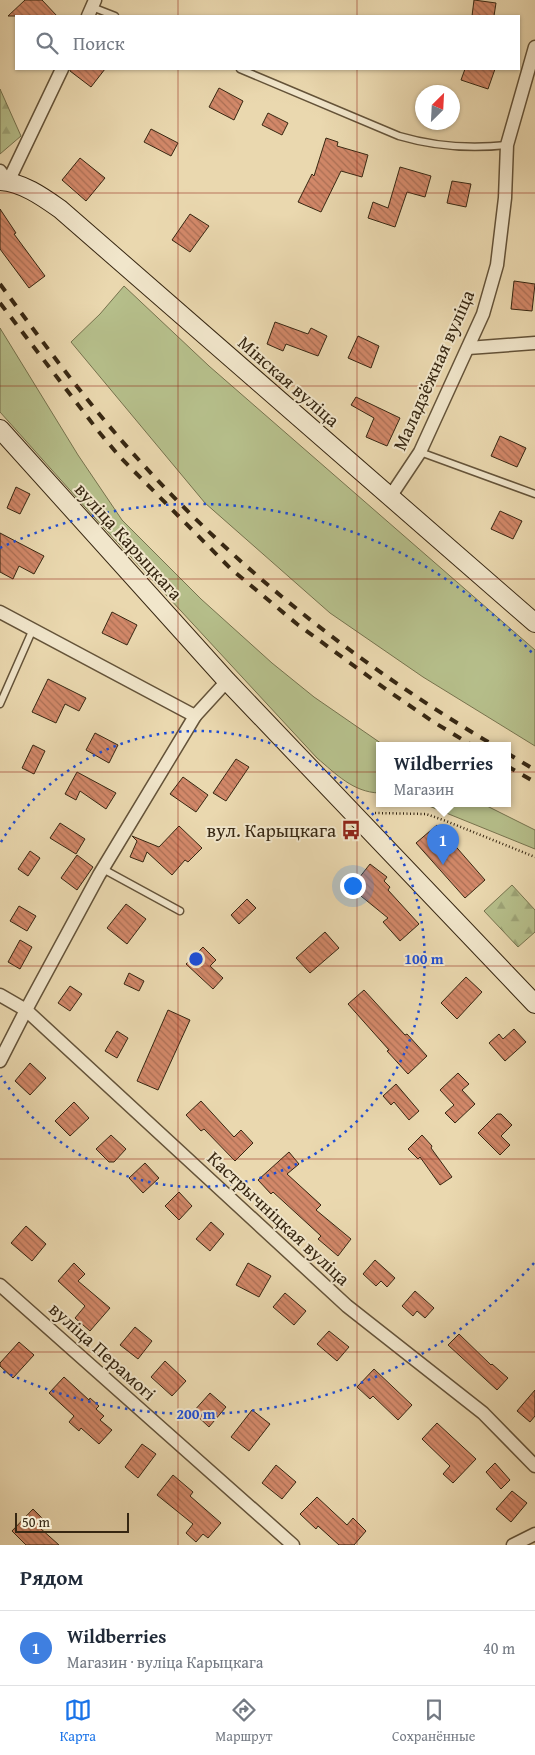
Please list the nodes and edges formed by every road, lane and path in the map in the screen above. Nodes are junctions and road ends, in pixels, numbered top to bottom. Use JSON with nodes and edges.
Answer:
{"nodes":[{"id":1,"x":91,"y":8,"type":"edge"},
{"id":2,"x":112,"y":15,"type":"edge"},
{"id":3,"x":535,"y":47,"type":"edge"},
{"id":4,"x":61,"y":70,"type":"edge"},
{"id":5,"x":242,"y":70,"type":"edge"},
{"id":6,"x":506,"y":145,"type":"junction"},
{"id":7,"x":3,"y":178,"type":"edge"},
{"id":8,"x":535,"y":343,"type":"edge"},
{"id":9,"x":468,"y":348,"type":"junction"},
{"id":10,"x":0,"y":429,"type":"edge"},
{"id":11,"x":420,"y":452,"type":"junction"},
{"id":12,"x":535,"y":494,"type":"edge"},
{"id":13,"x":390,"y":497,"type":"junction"},
{"id":14,"x":0,"y":612,"type":"edge"},
{"id":15,"x":535,"y":623,"type":"edge"},
{"id":16,"x":33,"y":629,"type":"junction"},
{"id":17,"x":227,"y":681,"type":"junction"},
{"id":18,"x":0,"y":704,"type":"edge"},
{"id":19,"x":195,"y":716,"type":"junction"},
{"id":20,"x":354,"y":813,"type":"junction"},
{"id":21,"x":535,"y":857,"type":"edge"},
{"id":22,"x":103,"y":869,"type":"junction"},
{"id":23,"x":180,"y":911,"type":"dead end"},
{"id":24,"x":0,"y":995,"type":"edge"},
{"id":25,"x":535,"y":1004,"type":"edge"},
{"id":26,"x":26,"y":1010,"type":"junction"},
{"id":27,"x":0,"y":1060,"type":"edge"},
{"id":28,"x":0,"y":1285,"type":"edge"},
{"id":29,"x":535,"y":1466,"type":"edge"},
{"id":30,"x":535,"y":1534,"type":"edge"},
{"id":31,"x":293,"y":1545,"type":"edge"},
{"id":32,"x":513,"y":1545,"type":"edge"}],
"edges":[{"from":1,"to":2,"type":"lane"},
{"from":3,"to":6,"type":"street","name":"Маладзёжная вуліца"},
{"from":4,"to":7,"type":"street"},
{"from":5,"to":6,"type":"lane"},
{"from":6,"to":9,"type":"street","name":"Маладзёжная вуліца"},
{"from":7,"to":13,"type":"street","name":"Мінская вуліца"},
{"from":8,"to":9,"type":"street"},
{"from":9,"to":11,"type":"street","name":"Маладзёжная вуліца"},
{"from":10,"to":17,"type":"street","name":"вуліца Карыцкага"},
{"from":11,"to":12,"type":"lane"},
{"from":11,"to":13,"type":"street","name":"Маладзёжная вуліца"},
{"from":13,"to":15,"type":"street","name":"Мінская вуліца"},
{"from":14,"to":16,"type":"street"},
{"from":16,"to":18,"type":"lane"},
{"from":16,"to":19,"type":"street"},
{"from":17,"to":19,"type":"street"},
{"from":17,"to":20,"type":"street","name":"вуліца Карыцкага"},
{"from":19,"to":22,"type":"street"},
{"from":20,"to":21,"type":"path"},
{"from":20,"to":25,"type":"street","name":"вуліца Карыцкага"},
{"from":22,"to":23,"type":"lane"},
{"from":22,"to":26,"type":"street"},
{"from":24,"to":26,"type":"street","name":"Кастрычніцкая вуліца"},
{"from":26,"to":27,"type":"street"},
{"from":26,"to":29,"type":"street","name":"Кастрычніцкая вуліца"},
{"from":28,"to":31,"type":"street","name":"вуліца Перамогі"},
{"from":30,"to":32,"type":"street"}]}
